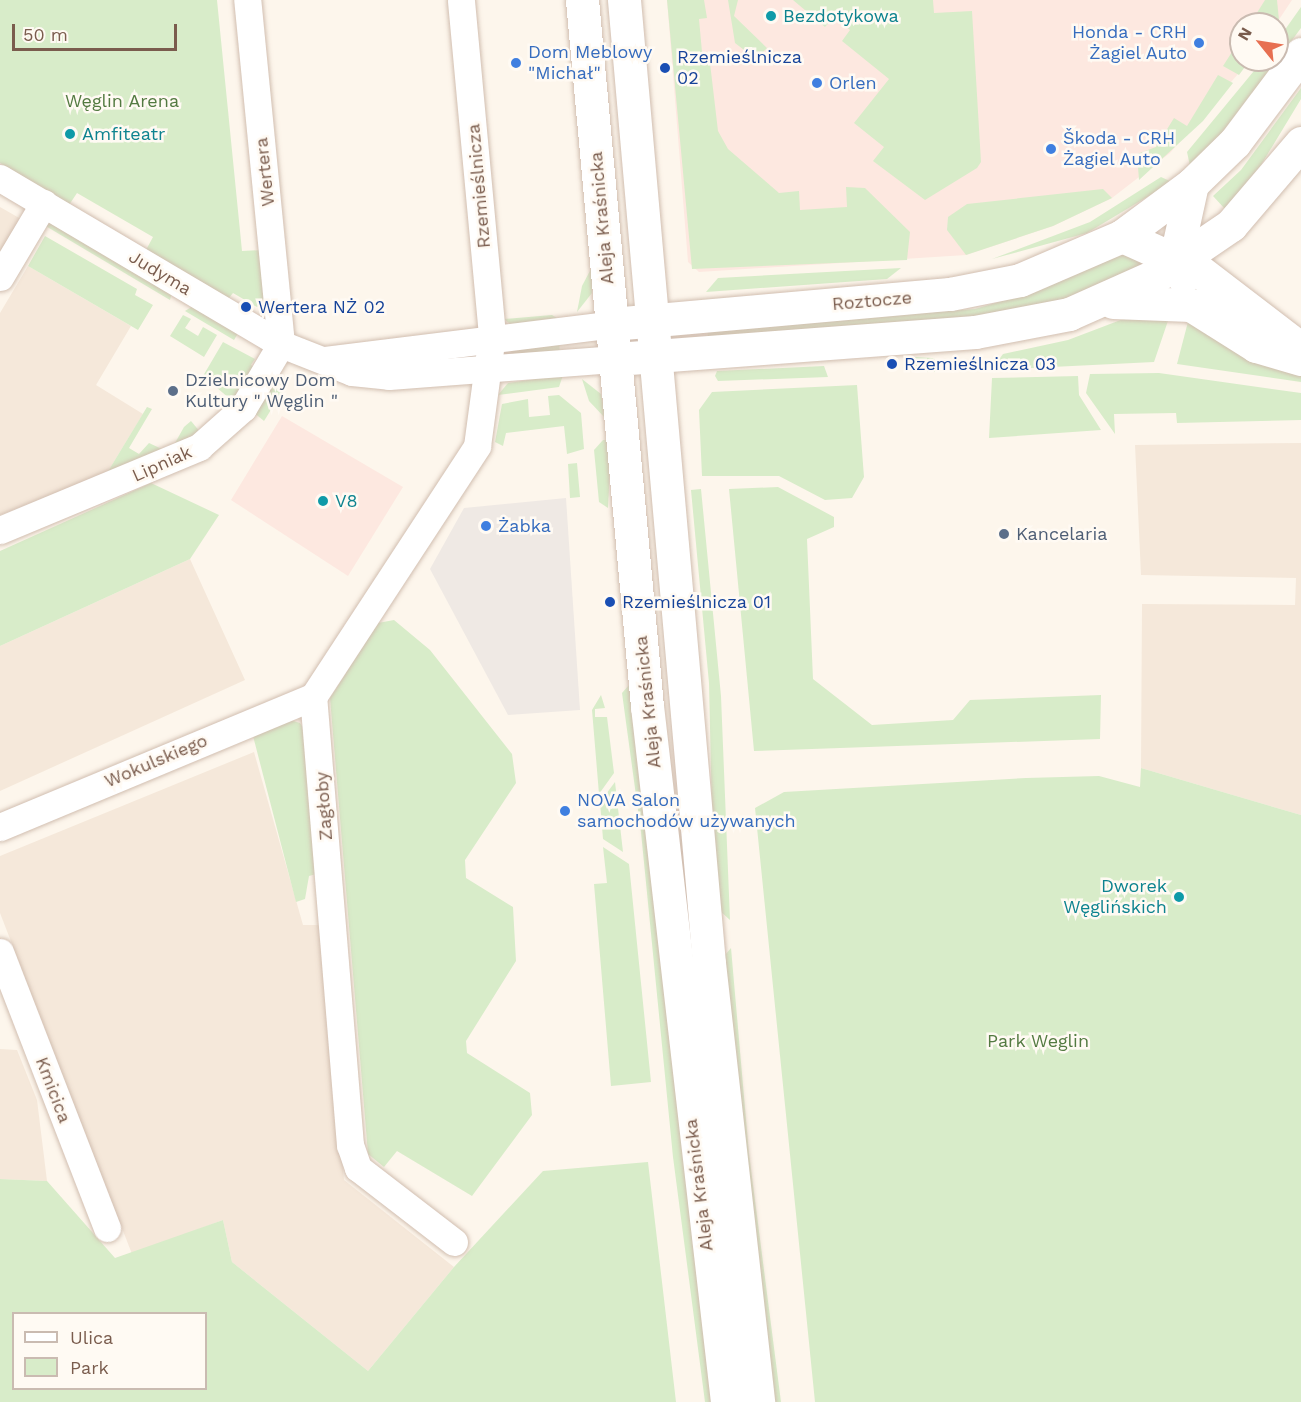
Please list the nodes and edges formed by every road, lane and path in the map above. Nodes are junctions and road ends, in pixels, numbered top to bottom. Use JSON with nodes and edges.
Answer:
{"nodes":[{"id":1,"x":247,"y":0,"type":"edge"},
{"id":2,"x":461,"y":0,"type":"edge"},
{"id":3,"x":582,"y":0,"type":"edge"},
{"id":4,"x":624,"y":0,"type":"edge"},
{"id":5,"x":1301,"y":54,"type":"edge"},
{"id":6,"x":1301,"y":143,"type":"edge"},
{"id":7,"x":0,"y":178,"type":"edge"},
{"id":8,"x":1192,"y":184,"type":"junction"},
{"id":9,"x":44,"y":203,"type":"junction"},
{"id":10,"x":1231,"y":225,"type":"junction"},
{"id":11,"x":1122,"y":236,"type":"junction"},
{"id":12,"x":1180,"y":262,"type":"junction"},
{"id":13,"x":0,"y":277,"type":"edge"},
{"id":14,"x":1221,"y":285,"type":"junction"},
{"id":15,"x":1102,"y":303,"type":"junction"},
{"id":16,"x":1191,"y":305,"type":"junction"},
{"id":17,"x":653,"y":320,"type":"junction"},
{"id":18,"x":612,"y":324,"type":"junction"},
{"id":19,"x":492,"y":335,"type":"junction"},
{"id":20,"x":281,"y":344,"type":"junction"},
{"id":21,"x":1301,"y":349,"type":"edge"},
{"id":22,"x":656,"y":355,"type":"junction"},
{"id":23,"x":616,"y":359,"type":"junction"},
{"id":24,"x":1301,"y":359,"type":"edge"},
{"id":25,"x":324,"y":360,"type":"junction"},
{"id":26,"x":492,"y":371,"type":"junction"},
{"id":27,"x":0,"y":530,"type":"edge"},
{"id":28,"x":313,"y":698,"type":"junction"},
{"id":29,"x":0,"y":827,"type":"edge"},
{"id":30,"x":0,"y":952,"type":"edge"},
{"id":31,"x":13,"y":1017,"type":"edge"},
{"id":32,"x":107,"y":1228,"type":"dead end"},
{"id":33,"x":454,"y":1242,"type":"dead end"},
{"id":34,"x":728,"y":1402,"type":"edge"},
{"id":35,"x":758,"y":1402,"type":"edge"}],
"edges":[{"from":1,"to":20,"type":"street","name":"Wertera"},
{"from":2,"to":19,"type":"street","name":"Rzemieślnicza"},
{"from":3,"to":18,"type":"main road","name":"Aleja Kraśnicka"},
{"from":4,"to":17,"type":"main road","name":"Aleja Kraśnicka"},
{"from":5,"to":8,"type":"main road","name":"Roztocze"},
{"from":6,"to":10,"type":"main road","name":"Roztocze"},
{"from":7,"to":9,"type":"street","name":"Judyma"},
{"from":8,"to":11,"type":"main road","name":"Roztocze"},
{"from":8,"to":12,"type":"main road"},
{"from":9,"to":13,"type":"street"},
{"from":9,"to":20,"type":"street","name":"Judyma"},
{"from":10,"to":12,"type":"main road","name":"Roztocze"},
{"from":10,"to":14,"type":"main road"},
{"from":11,"to":12,"type":"main road"},
{"from":11,"to":17,"type":"main road","name":"Roztocze"},
{"from":12,"to":14,"type":"main road"},
{"from":12,"to":15,"type":"main road","name":"Roztocze"},
{"from":12,"to":16,"type":"main road"},
{"from":14,"to":21,"type":"main road"},
{"from":15,"to":16,"type":"main road","name":"Roztocze"},
{"from":15,"to":22,"type":"main road","name":"Roztocze"},
{"from":16,"to":24,"type":"main road"},
{"from":17,"to":18,"type":"main road","name":"Roztocze"},
{"from":17,"to":22,"type":"main road","name":"Aleja Kraśnicka"},
{"from":18,"to":19,"type":"street","name":"Judyma"},
{"from":18,"to":23,"type":"main road","name":"Aleja Kraśnicka"},
{"from":19,"to":25,"type":"street","name":"Judyma"},
{"from":19,"to":26,"type":"street","name":"Rzemieślnicza"},
{"from":20,"to":25,"type":"street","name":"Judyma"},
{"from":20,"to":27,"type":"street","name":"Lipniak"},
{"from":22,"to":23,"type":"main road","name":"Roztocze"},
{"from":22,"to":35,"type":"main road","name":"Aleja Kraśnicka"},
{"from":23,"to":26,"type":"street","name":"Judyma"},
{"from":23,"to":34,"type":"main road","name":"Aleja Kraśnicka"},
{"from":25,"to":26,"type":"street","name":"Judyma"},
{"from":26,"to":28,"type":"street"},
{"from":28,"to":29,"type":"street","name":"Wokulskiego"},
{"from":28,"to":33,"type":"street","name":"Zagłoby"},
{"from":30,"to":31,"type":"street","name":"Kmicica"},
{"from":31,"to":32,"type":"street","name":"Kmicica"}]}
